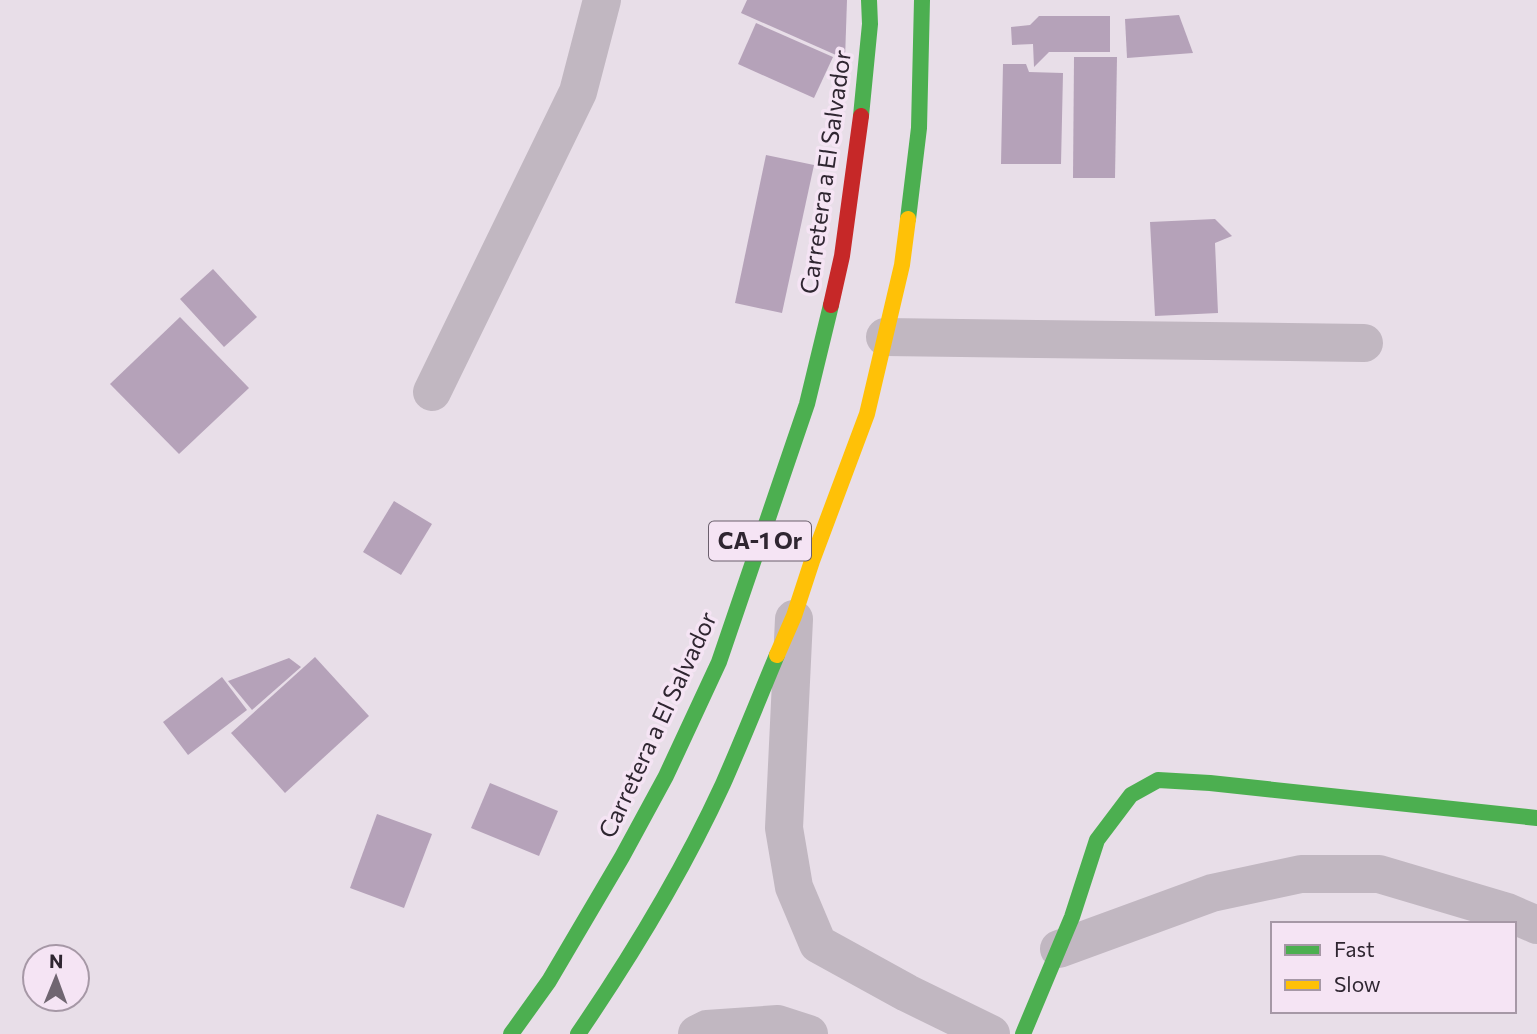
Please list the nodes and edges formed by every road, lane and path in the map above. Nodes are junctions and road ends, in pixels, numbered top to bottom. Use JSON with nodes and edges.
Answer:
{"nodes":[{"id":1,"x":602,"y":0,"type":"edge"},
{"id":2,"x":869,"y":0,"type":"edge"},
{"id":3,"x":922,"y":0,"type":"edge"},
{"id":4,"x":885,"y":337,"type":"junction"},
{"id":5,"x":1364,"y":343,"type":"dead end"},
{"id":6,"x":432,"y":392,"type":"dead end"},
{"id":7,"x":794,"y":616,"type":"junction"},
{"id":8,"x":1537,"y":818,"type":"edge"},
{"id":9,"x":1537,"y":925,"type":"edge"},
{"id":10,"x":1059,"y":949,"type":"junction"},
{"id":11,"x":510,"y":1034,"type":"edge"},
{"id":12,"x":578,"y":1034,"type":"edge"},
{"id":13,"x":697,"y":1034,"type":"edge"},
{"id":14,"x":809,"y":1034,"type":"edge"},
{"id":15,"x":991,"y":1034,"type":"edge"},
{"id":16,"x":1023,"y":1034,"type":"edge"}],
"edges":[{"from":1,"to":6,"type":"street"},
{"from":2,"to":11,"type":"main road","name":"Carretera a El Salvador","number":"CA-1 Or"},
{"from":3,"to":4,"type":"main road","number":"CA-1 Or"},
{"from":4,"to":5,"type":"street"},
{"from":4,"to":7,"type":"main road","number":"CA-1 Or"},
{"from":7,"to":12,"type":"main road","number":"CA-1 Or"},
{"from":7,"to":15,"type":"street"},
{"from":8,"to":10,"type":"main road"},
{"from":9,"to":10,"type":"street"},
{"from":10,"to":16,"type":"main road"},
{"from":13,"to":14,"type":"street"}]}
